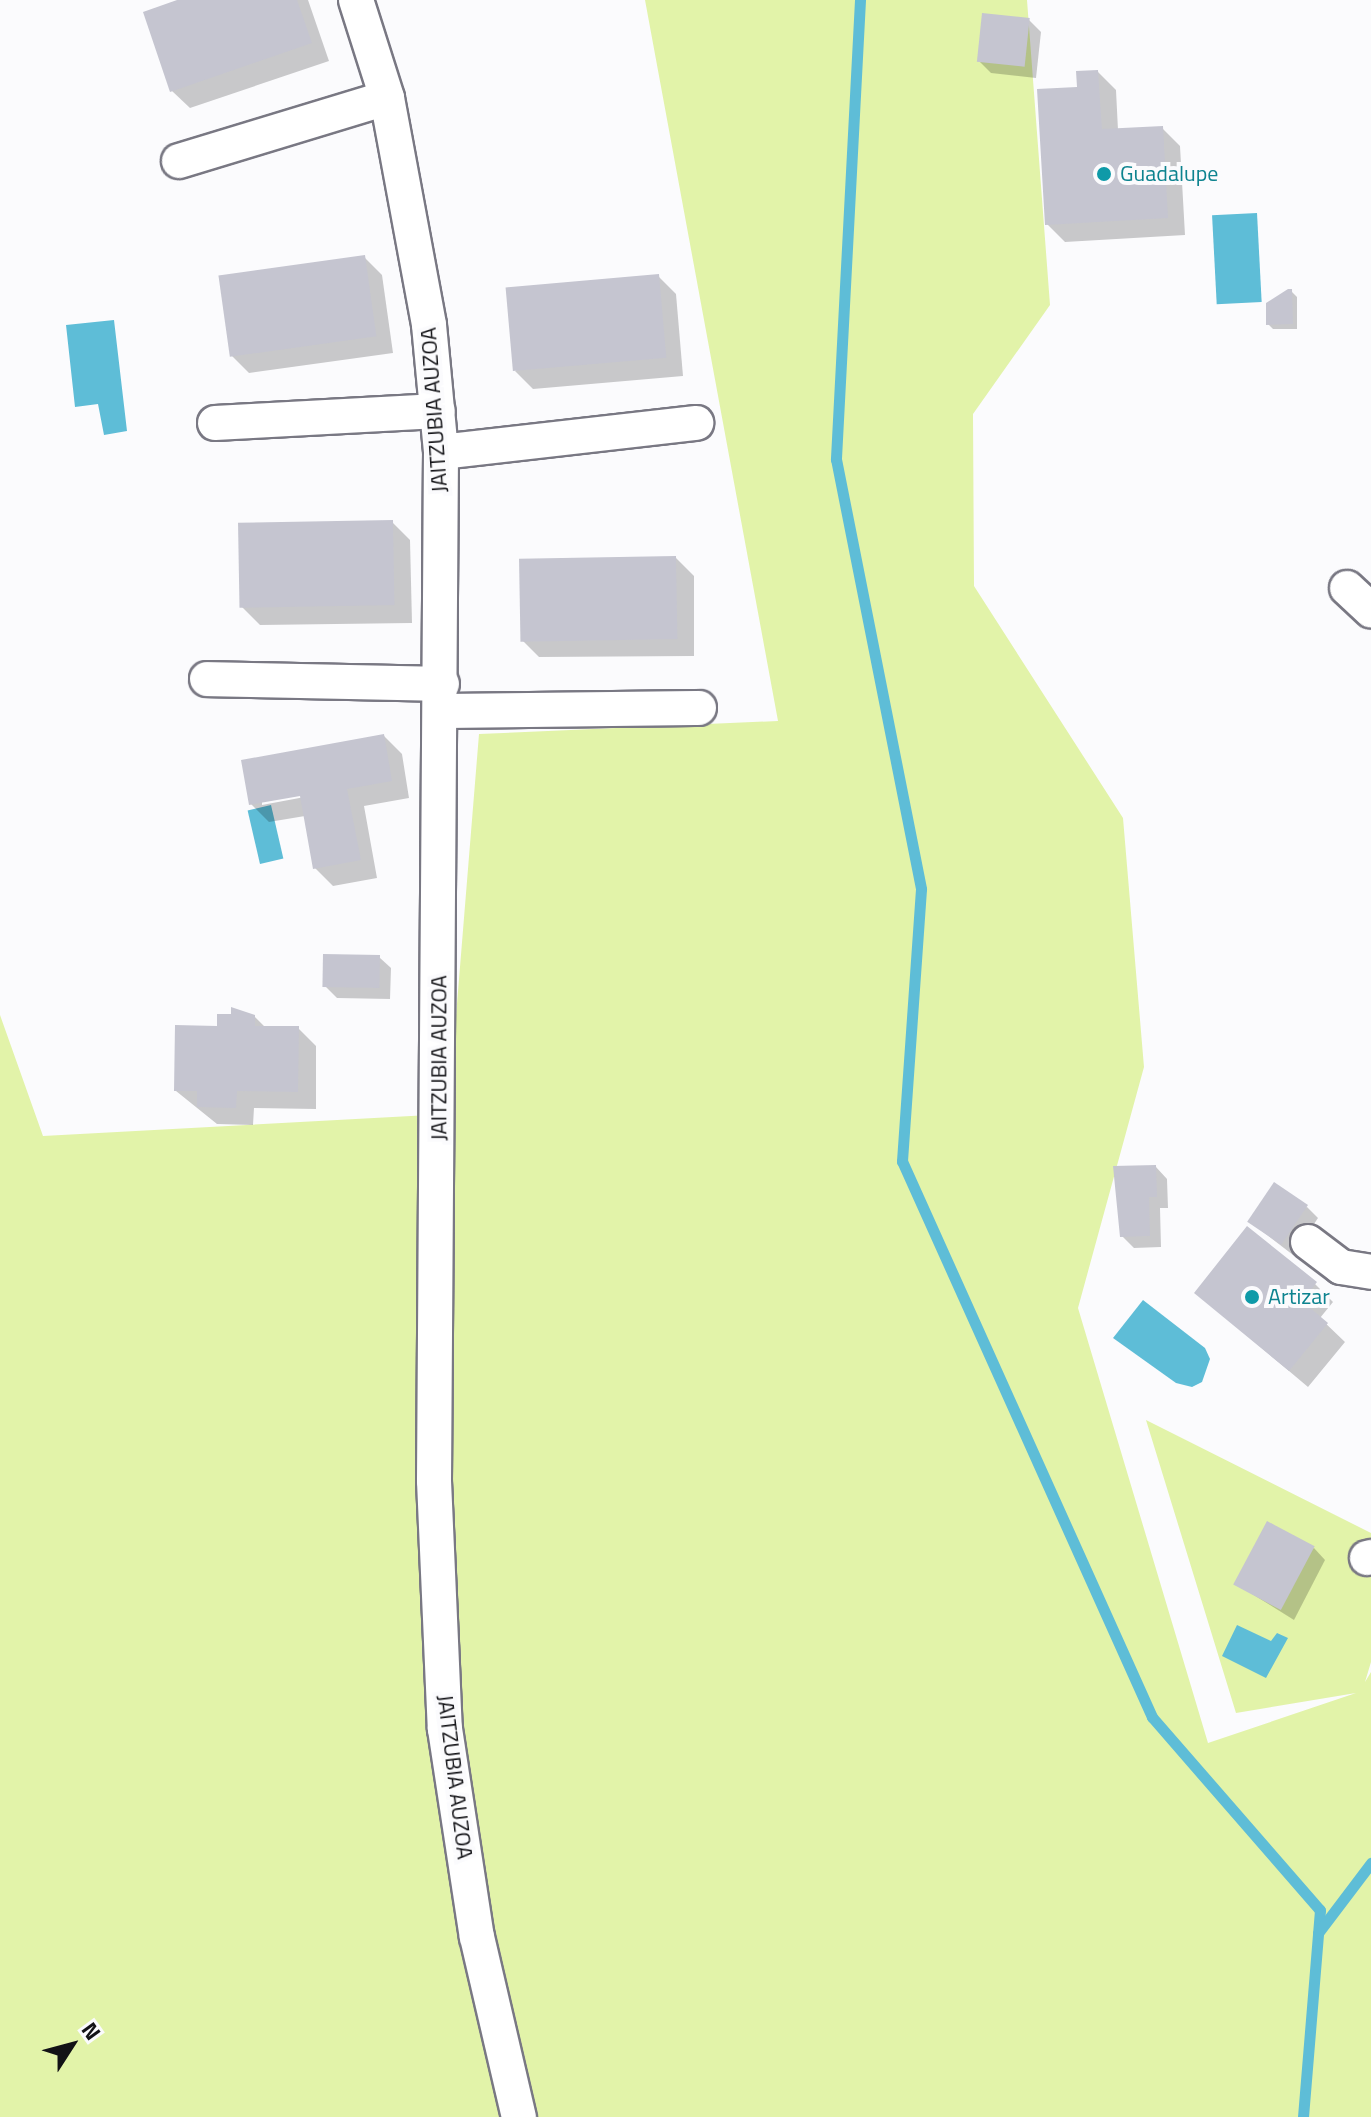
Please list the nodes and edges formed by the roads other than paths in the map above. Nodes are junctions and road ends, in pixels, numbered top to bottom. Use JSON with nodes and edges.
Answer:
{"nodes":[{"id":1,"x":356,"y":0,"type":"edge"},
{"id":2,"x":387,"y":98,"type":"junction"},
{"id":3,"x":179,"y":161,"type":"dead end"},
{"id":4,"x":438,"y":411,"type":"junction"},
{"id":5,"x":215,"y":423,"type":"dead end"},
{"id":6,"x":696,"y":423,"type":"dead end"},
{"id":7,"x":441,"y":452,"type":"junction"},
{"id":8,"x":207,"y":679,"type":"dead end"},
{"id":9,"x":442,"y":698,"type":"junction"},
{"id":10,"x":699,"y":708,"type":"dead end"},
{"id":11,"x":1308,"y":1242,"type":"dead end"},
{"id":12,"x":1371,"y":1272,"type":"edge"},
{"id":13,"x":519,"y":2117,"type":"edge"}],
"edges":[{"from":1,"to":2,"type":"street","name":"JAITZUBIA AUZOA"},
{"from":2,"to":3,"type":"street"},
{"from":2,"to":4,"type":"street","name":"JAITZUBIA AUZOA"},
{"from":4,"to":5,"type":"street"},
{"from":4,"to":7,"type":"street","name":"JAITZUBIA AUZOA"},
{"from":6,"to":7,"type":"street"},
{"from":7,"to":9,"type":"street","name":"JAITZUBIA AUZOA"},
{"from":8,"to":9,"type":"street"},
{"from":9,"to":10,"type":"street"},
{"from":9,"to":13,"type":"street","name":"JAITZUBIA AUZOA"},
{"from":11,"to":12,"type":"street"}]}
